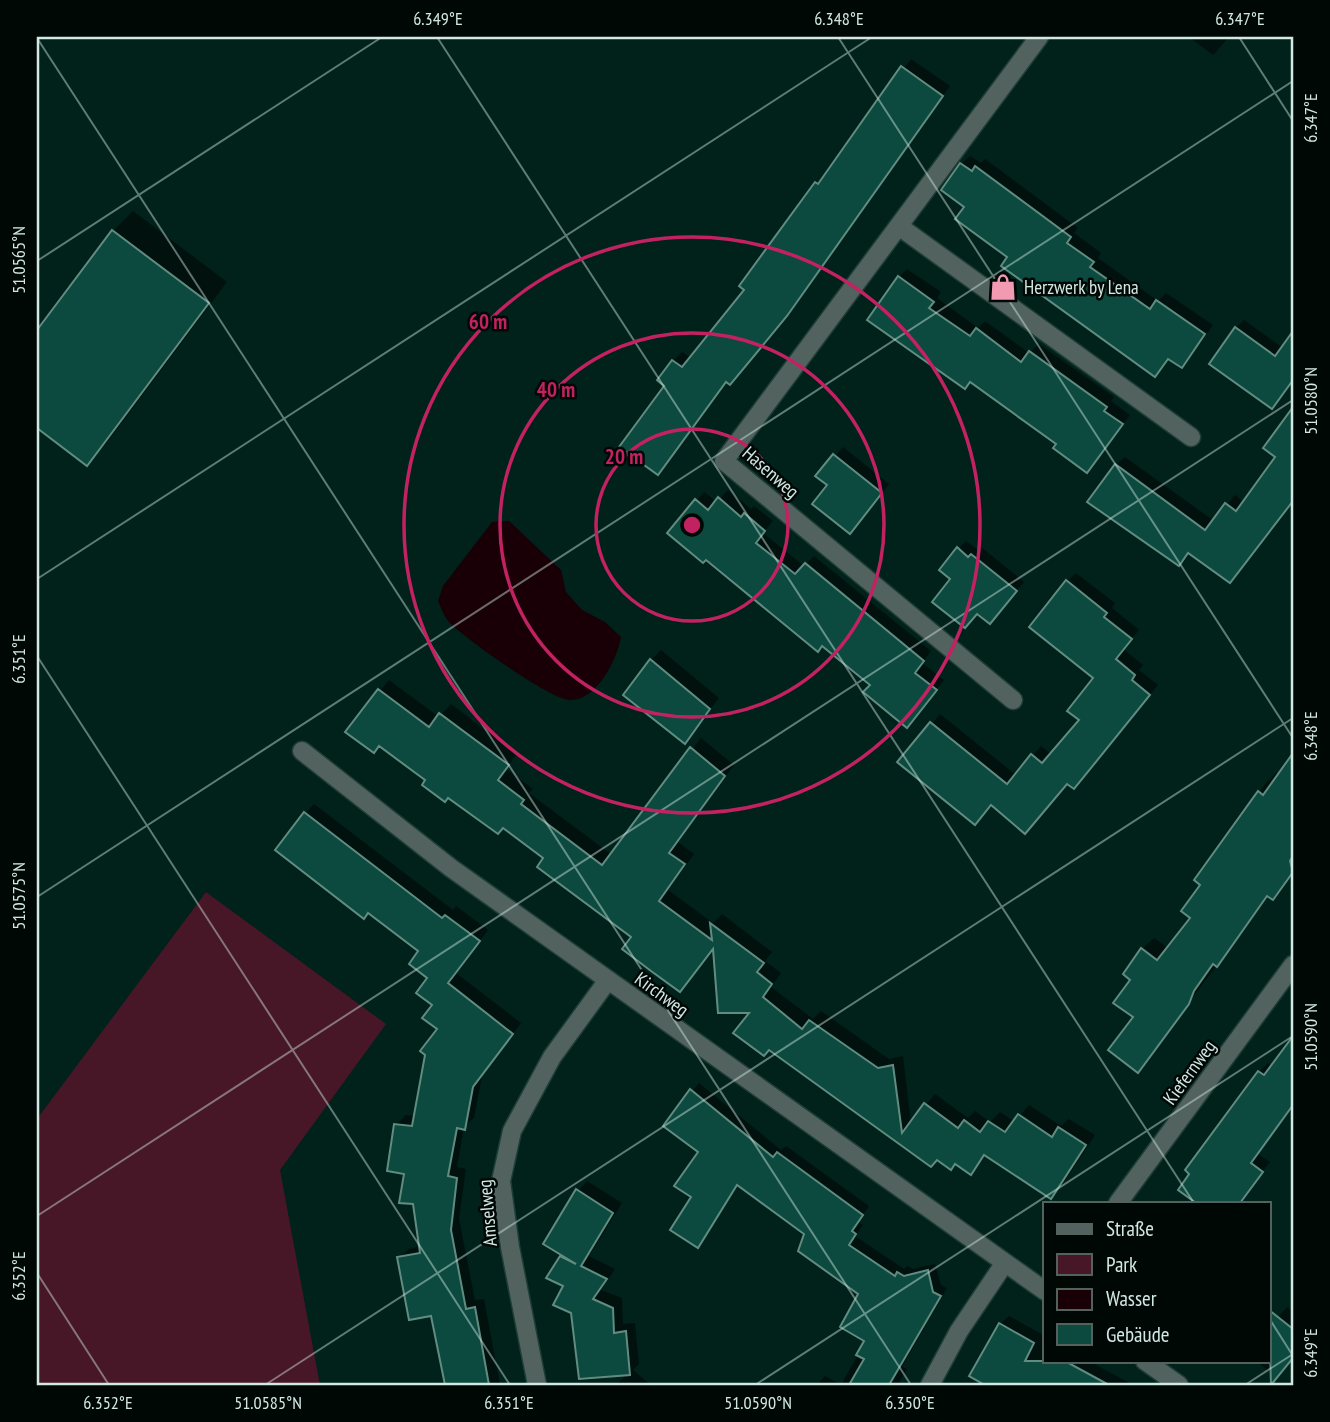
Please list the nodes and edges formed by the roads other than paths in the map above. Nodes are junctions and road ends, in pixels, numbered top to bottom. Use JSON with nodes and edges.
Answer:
{"nodes":[{"id":1,"x":1039,"y":37,"type":"edge"},
{"id":2,"x":900,"y":227,"type":"junction"},
{"id":3,"x":1191,"y":438,"type":"dead end"},
{"id":4,"x":1013,"y":700,"type":"dead end"},
{"id":5,"x":302,"y":751,"type":"dead end"},
{"id":6,"x":1293,"y":965,"type":"edge"},
{"id":7,"x":608,"y":980,"type":"junction"},
{"id":8,"x":1119,"y":1202,"type":"edge"},
{"id":9,"x":1004,"y":1264,"type":"junction"},
{"id":10,"x":1043,"y":1290,"type":"edge"},
{"id":11,"x":1146,"y":1362,"type":"edge"},
{"id":12,"x":537,"y":1385,"type":"edge"},
{"id":13,"x":930,"y":1385,"type":"edge"},
{"id":14,"x":1179,"y":1385,"type":"edge"}],
"edges":[{"from":1,"to":2,"type":"street","name":"Hasenweg"},
{"from":2,"to":3,"type":"street"},
{"from":2,"to":4,"type":"street","name":"Hasenweg"},
{"from":5,"to":7,"type":"street","name":"Kirchweg"},
{"from":6,"to":8,"type":"street","name":"Kiefernweg"},
{"from":7,"to":9,"type":"street","name":"Kirchweg"},
{"from":7,"to":12,"type":"street","name":"Amselweg"},
{"from":9,"to":10,"type":"street","name":"Kirchweg"},
{"from":9,"to":13,"type":"street"},
{"from":11,"to":14,"type":"street"}]}
